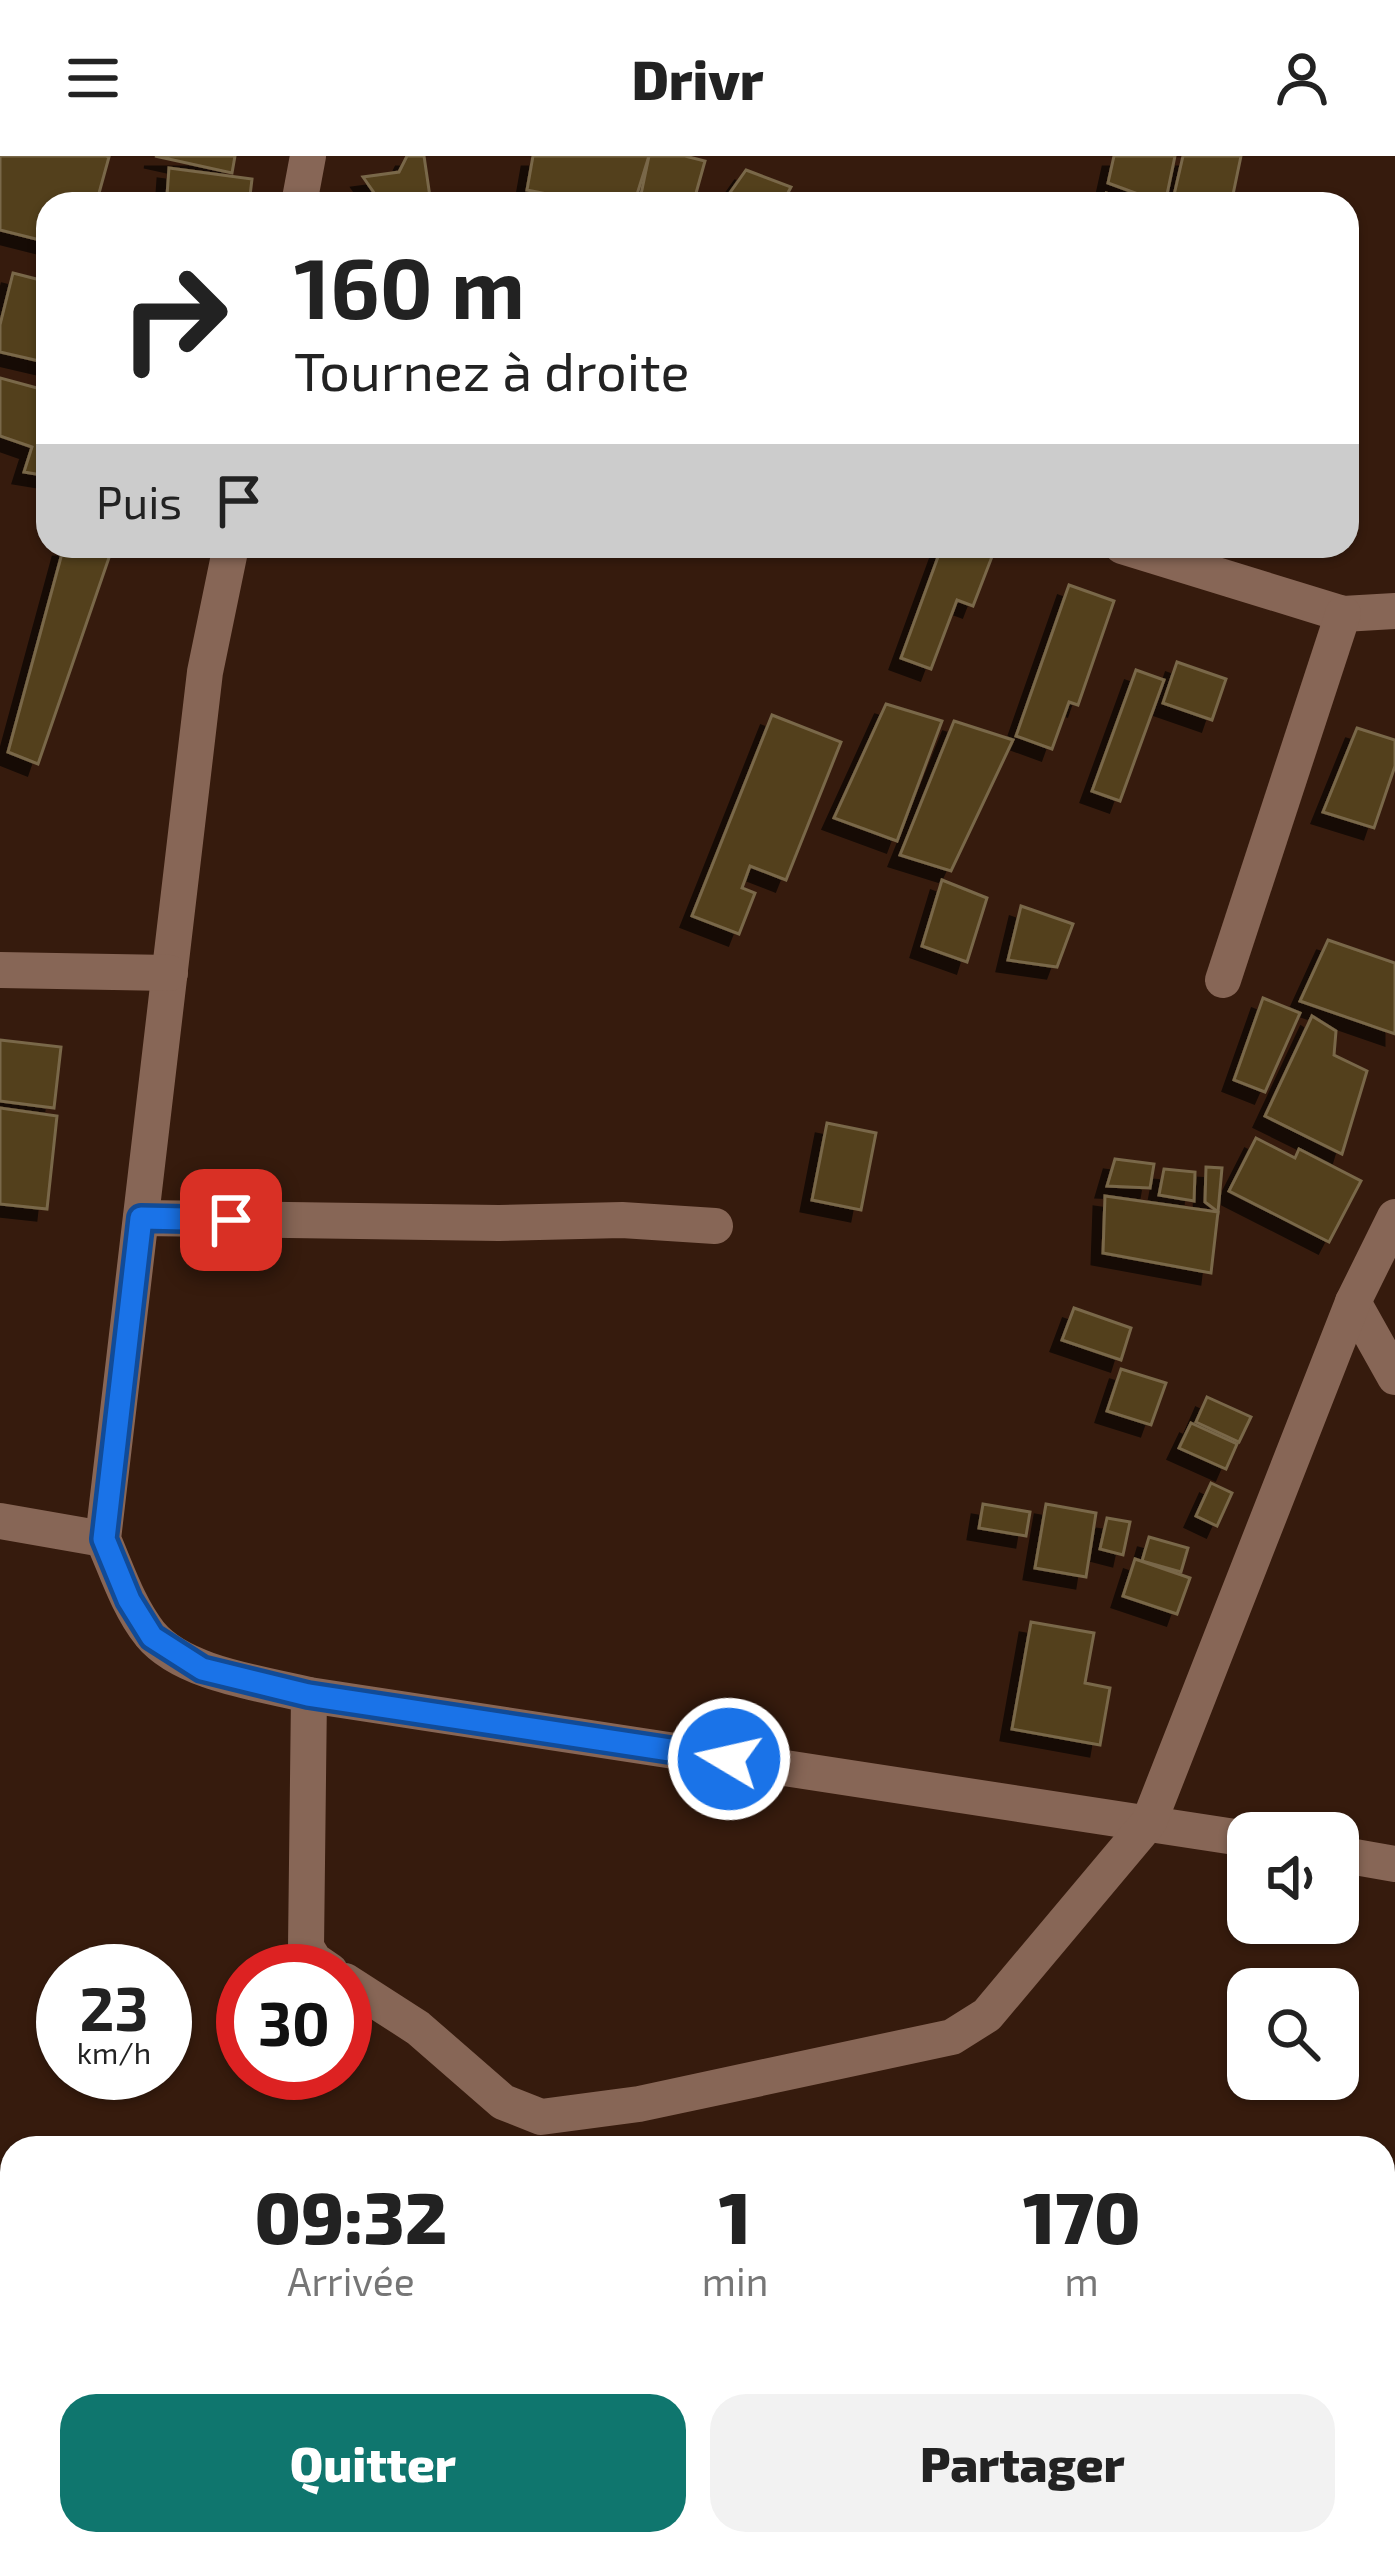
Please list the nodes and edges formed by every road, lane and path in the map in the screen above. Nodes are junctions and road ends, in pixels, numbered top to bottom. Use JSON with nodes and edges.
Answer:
{"nodes":[{"id":1,"x":308,"y":156,"type":"edge"},
{"id":2,"x":301,"y":192,"type":"edge"},
{"id":3,"x":229,"y":558,"type":"edge"},
{"id":4,"x":1161,"y":558,"type":"edge"},
{"id":5,"x":1395,"y":611,"type":"edge"},
{"id":6,"x":1342,"y":614,"type":"junction"},
{"id":7,"x":0,"y":970,"type":"edge"},
{"id":8,"x":170,"y":973,"type":"junction"},
{"id":9,"x":1222,"y":980,"type":"dead end"},
{"id":10,"x":1395,"y":1217,"type":"edge"},
{"id":11,"x":141,"y":1218,"type":"junction"},
{"id":12,"x":715,"y":1226,"type":"dead end"},
{"id":13,"x":1353,"y":1302,"type":"junction"},
{"id":14,"x":1395,"y":1377,"type":"edge"},
{"id":15,"x":0,"y":1521,"type":"edge"},
{"id":16,"x":104,"y":1539,"type":"junction"},
{"id":17,"x":308,"y":1695,"type":"junction"},
{"id":18,"x":1149,"y":1822,"type":"junction"},
{"id":19,"x":1227,"y":1835,"type":"edge"},
{"id":20,"x":1359,"y":1858,"type":"edge"},
{"id":21,"x":1395,"y":1864,"type":"edge"},
{"id":22,"x":306,"y":1944,"type":"edge"},
{"id":23,"x":372,"y":1998,"type":"edge"}],
"edges":[{"from":1,"to":2,"type":"street"},
{"from":3,"to":8,"type":"street"},
{"from":4,"to":6,"type":"street"},
{"from":5,"to":6,"type":"street"},
{"from":6,"to":9,"type":"street"},
{"from":7,"to":8,"type":"street"},
{"from":8,"to":11,"type":"street"},
{"from":10,"to":13,"type":"street"},
{"from":11,"to":12,"type":"street"},
{"from":11,"to":16,"type":"street"},
{"from":13,"to":14,"type":"street"},
{"from":13,"to":18,"type":"street"},
{"from":15,"to":16,"type":"street"},
{"from":16,"to":17,"type":"street"},
{"from":17,"to":18,"type":"street"},
{"from":17,"to":22,"type":"street"},
{"from":18,"to":19,"type":"street"},
{"from":18,"to":23,"type":"street"},
{"from":20,"to":21,"type":"street"}]}
